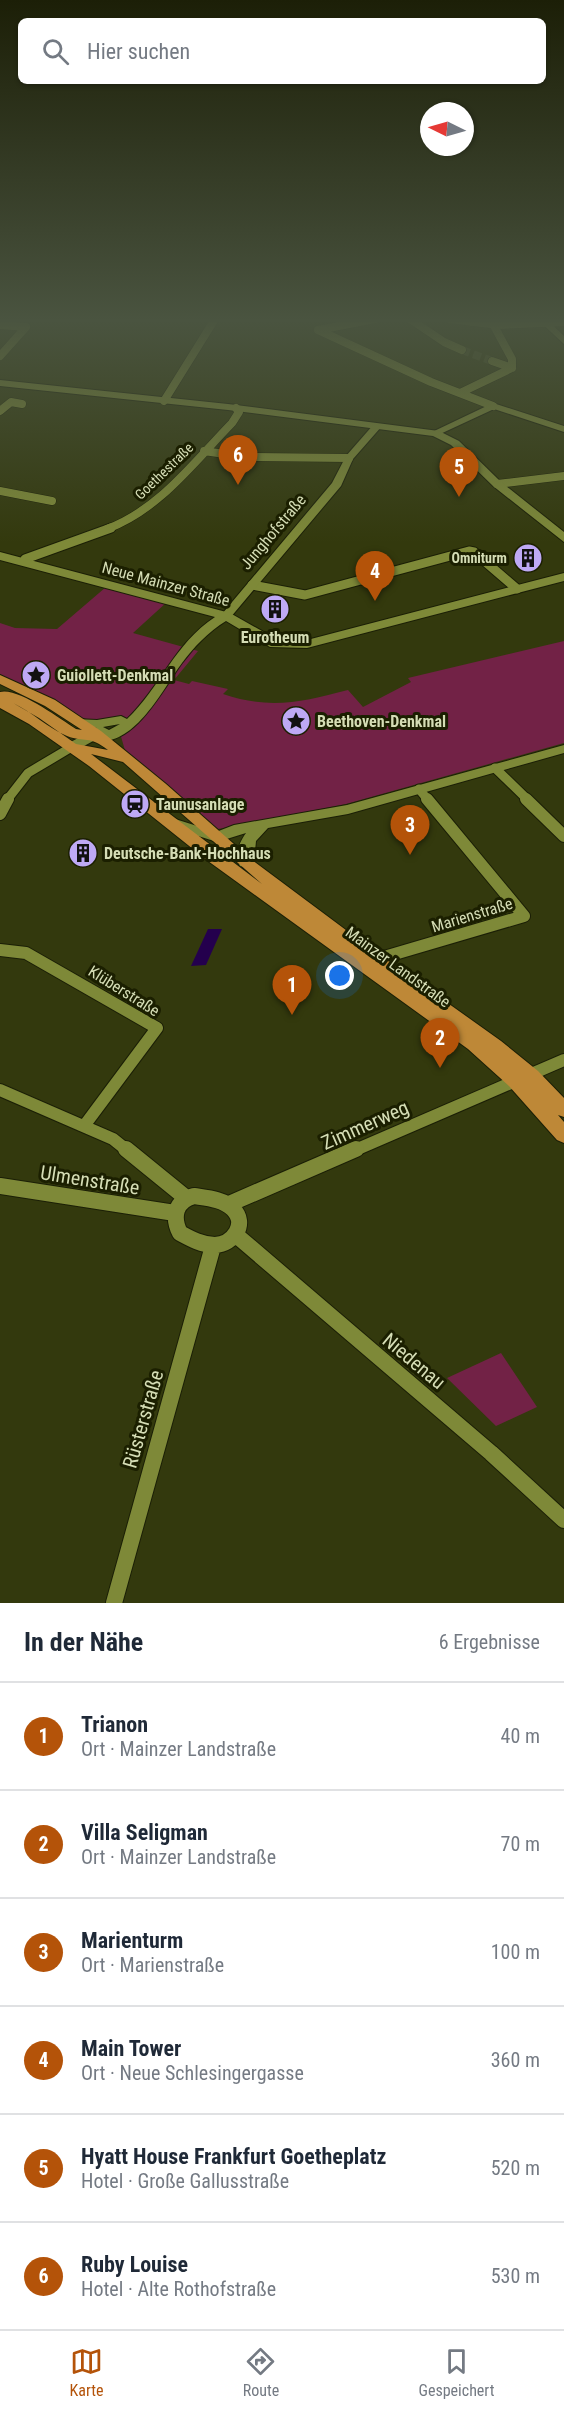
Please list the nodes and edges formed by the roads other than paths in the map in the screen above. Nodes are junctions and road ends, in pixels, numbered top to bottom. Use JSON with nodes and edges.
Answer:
{"nodes":[{"id":1,"x":104,"y":394,"type":"edge"},
{"id":2,"x":168,"y":394,"type":"edge"},
{"id":3,"x":462,"y":394,"type":"edge"},
{"id":4,"x":164,"y":400,"type":"junction"},
{"id":5,"x":22,"y":404,"type":"dead end"},
{"id":6,"x":493,"y":406,"type":"junction"},
{"id":7,"x":236,"y":408,"type":"junction"},
{"id":8,"x":0,"y":411,"type":"edge"},
{"id":9,"x":377,"y":426,"type":"junction"},
{"id":10,"x":564,"y":429,"type":"edge"},
{"id":11,"x":435,"y":433,"type":"junction"},
{"id":12,"x":204,"y":451,"type":"junction"},
{"id":13,"x":349,"y":458,"type":"junction"},
{"id":14,"x":564,"y":476,"type":"edge"},
{"id":15,"x":497,"y":484,"type":"junction"},
{"id":16,"x":0,"y":491,"type":"edge"},
{"id":17,"x":52,"y":501,"type":"dead end"},
{"id":18,"x":564,"y":538,"type":"edge"},
{"id":19,"x":0,"y":556,"type":"edge"},
{"id":20,"x":25,"y":559,"type":"dead end"},
{"id":21,"x":564,"y":577,"type":"edge"},
{"id":22,"x":252,"y":585,"type":"junction"},
{"id":23,"x":517,"y":589,"type":"junction"},
{"id":24,"x":226,"y":616,"type":"junction"},
{"id":25,"x":0,"y":679,"type":"edge"},
{"id":26,"x":0,"y":693,"type":"edge"},
{"id":27,"x":0,"y":702,"type":"edge"},
{"id":28,"x":80,"y":723,"type":"junction"},
{"id":29,"x":124,"y":724,"type":"junction"},
{"id":30,"x":92,"y":742,"type":"junction"},
{"id":31,"x":70,"y":748,"type":"junction"},
{"id":32,"x":564,"y":749,"type":"edge"},
{"id":33,"x":128,"y":760,"type":"junction"},
{"id":34,"x":495,"y":768,"type":"junction"},
{"id":35,"x":419,"y":789,"type":"junction"},
{"id":36,"x":0,"y":814,"type":"edge"},
{"id":37,"x":172,"y":823,"type":"junction"},
{"id":38,"x":263,"y":825,"type":"junction"},
{"id":39,"x":564,"y":836,"type":"edge"},
{"id":40,"x":217,"y":837,"type":"junction"},
{"id":41,"x":214,"y":857,"type":"junction"},
{"id":42,"x":246,"y":862,"type":"junction"},
{"id":43,"x":0,"y":950,"type":"edge"},
{"id":44,"x":374,"y":960,"type":"junction"},
{"id":45,"x":564,"y":1060,"type":"edge"},
{"id":46,"x":523,"y":1078,"type":"junction"},
{"id":47,"x":0,"y":1090,"type":"edge"},
{"id":48,"x":564,"y":1110,"type":"edge"},
{"id":49,"x":84,"y":1126,"type":"junction"},
{"id":50,"x":564,"y":1135,"type":"edge"},
{"id":51,"x":0,"y":1186,"type":"edge"},
{"id":52,"x":185,"y":1197,"type":"junction"},
{"id":53,"x":229,"y":1204,"type":"junction"},
{"id":54,"x":175,"y":1213,"type":"junction"},
{"id":55,"x":236,"y":1235,"type":"junction"},
{"id":56,"x":213,"y":1246,"type":"junction"},
{"id":57,"x":564,"y":1520,"type":"edge"},
{"id":58,"x":114,"y":1603,"type":"edge"}],
"edges":[{"from":1,"to":4,"type":"main road"},
{"from":2,"to":4,"type":"street"},
{"from":3,"to":6,"type":"street"},
{"from":4,"to":7,"type":"main road"},
{"from":5,"to":8,"type":"street"},
{"from":6,"to":10,"type":"street"},
{"from":6,"to":11,"type":"street"},
{"from":7,"to":9,"type":"main road"},
{"from":7,"to":12,"type":"street","name":"Goethestraße"},
{"from":9,"to":11,"type":"main road"},
{"from":9,"to":13,"type":"street","name":"Junghofstraße"},
{"from":11,"to":15,"type":"main road"},
{"from":12,"to":13,"type":"street"},
{"from":12,"to":20,"type":"street","name":"Goethestraße"},
{"from":13,"to":22,"type":"street","name":"Junghofstraße"},
{"from":14,"to":15,"type":"street"},
{"from":15,"to":18,"type":"main road"},
{"from":16,"to":17,"type":"street"},
{"from":19,"to":24,"type":"main road","name":"Neue Mainzer Straße"},
{"from":21,"to":23,"type":"main road","name":"Neue Mainzer Straße"},
{"from":22,"to":23,"type":"street"},
{"from":22,"to":24,"type":"street","name":"Junghofstraße"},
{"from":23,"to":24,"type":"main road","name":"Neue Mainzer Straße"},
{"from":24,"to":29,"type":"main road","name":"Junghofstraße"},
{"from":25,"to":28,"type":"main road"},
{"from":26,"to":30,"type":"main road"},
{"from":27,"to":31,"type":"main road"},
{"from":28,"to":29,"type":"main road"},
{"from":28,"to":30,"type":"main road"},
{"from":29,"to":30,"type":"main road","name":"Junghofstraße"},
{"from":29,"to":33,"type":"main road"},
{"from":30,"to":31,"type":"main road"},
{"from":30,"to":31,"type":"main road","name":"Junghofstraße"},
{"from":30,"to":33,"type":"main road"},
{"from":30,"to":37,"type":"main road"},
{"from":31,"to":36,"type":"street"},
{"from":32,"to":34,"type":"main road"},
{"from":33,"to":40,"type":"main road"},
{"from":34,"to":35,"type":"main road"},
{"from":34,"to":39,"type":"street"},
{"from":35,"to":38,"type":"main road"},
{"from":35,"to":44,"type":"street","name":"Marienstraße"},
{"from":37,"to":40,"type":"main road"},
{"from":37,"to":41,"type":"main road","name":"Mainzer Landstraße"},
{"from":38,"to":40,"type":"main road"},
{"from":38,"to":42,"type":"main road"},
{"from":40,"to":41,"type":"main road"},
{"from":40,"to":42,"type":"main road","name":"Mainzer Landstraße"},
{"from":41,"to":46,"type":"main road","name":"Mainzer Landstraße"},
{"from":42,"to":44,"type":"main road","name":"Mainzer Landstraße"},
{"from":43,"to":49,"type":"street","name":"Klüberstraße"},
{"from":44,"to":46,"type":"main road","name":"Mainzer Landstraße"},
{"from":45,"to":46,"type":"street","name":"Zimmerweg"},
{"from":46,"to":48,"type":"main road","name":"Mainzer Landstraße"},
{"from":46,"to":50,"type":"main road","name":"Mainzer Landstraße"},
{"from":46,"to":53,"type":"street","name":"Zimmerweg"},
{"from":47,"to":49,"type":"street"},
{"from":49,"to":52,"type":"street"},
{"from":51,"to":54,"type":"street","name":"Ulmenstraße"},
{"from":52,"to":53,"type":"street"},
{"from":52,"to":54,"type":"street"},
{"from":53,"to":55,"type":"street"},
{"from":54,"to":56,"type":"street"},
{"from":55,"to":56,"type":"street"},
{"from":55,"to":57,"type":"street","name":"Niedenau"},
{"from":56,"to":58,"type":"street","name":"Rüsterstraße"}]}
